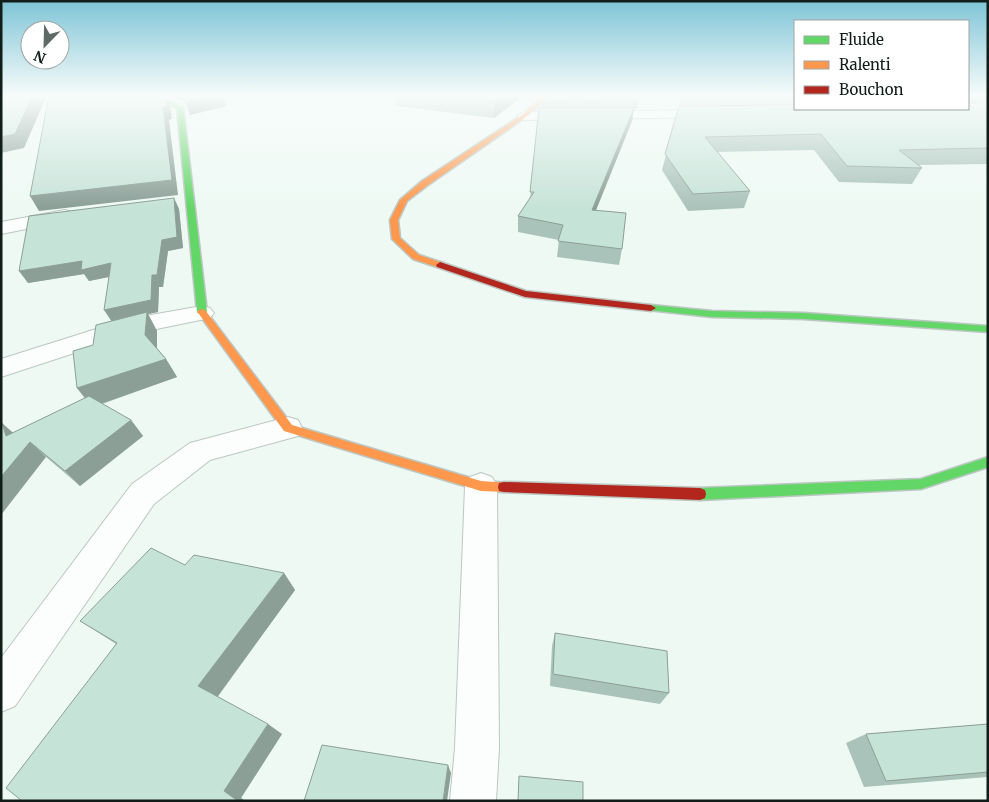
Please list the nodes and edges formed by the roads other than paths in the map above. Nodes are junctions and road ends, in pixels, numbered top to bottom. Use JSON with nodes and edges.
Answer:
{"nodes":[{"id":1,"x":180,"y":132,"type":"edge"},
{"id":2,"x":499,"y":132,"type":"edge"},
{"id":3,"x":79,"y":214,"type":"edge"},
{"id":4,"x":1,"y":228,"type":"edge"},
{"id":5,"x":202,"y":313,"type":"junction"},
{"id":6,"x":988,"y":328,"type":"edge"},
{"id":7,"x":1,"y":368,"type":"edge"},
{"id":8,"x":288,"y":428,"type":"junction"},
{"id":9,"x":988,"y":462,"type":"edge"},
{"id":10,"x":481,"y":486,"type":"junction"},
{"id":11,"x":1,"y":692,"type":"edge"},
{"id":12,"x":473,"y":801,"type":"edge"}],
"edges":[{"from":1,"to":5,"type":"street"},
{"from":2,"to":6,"type":"street"},
{"from":3,"to":4,"type":"street"},
{"from":5,"to":7,"type":"street"},
{"from":5,"to":8,"type":"street"},
{"from":8,"to":10,"type":"street"},
{"from":8,"to":11,"type":"street"},
{"from":9,"to":10,"type":"street"},
{"from":10,"to":12,"type":"street"}]}
